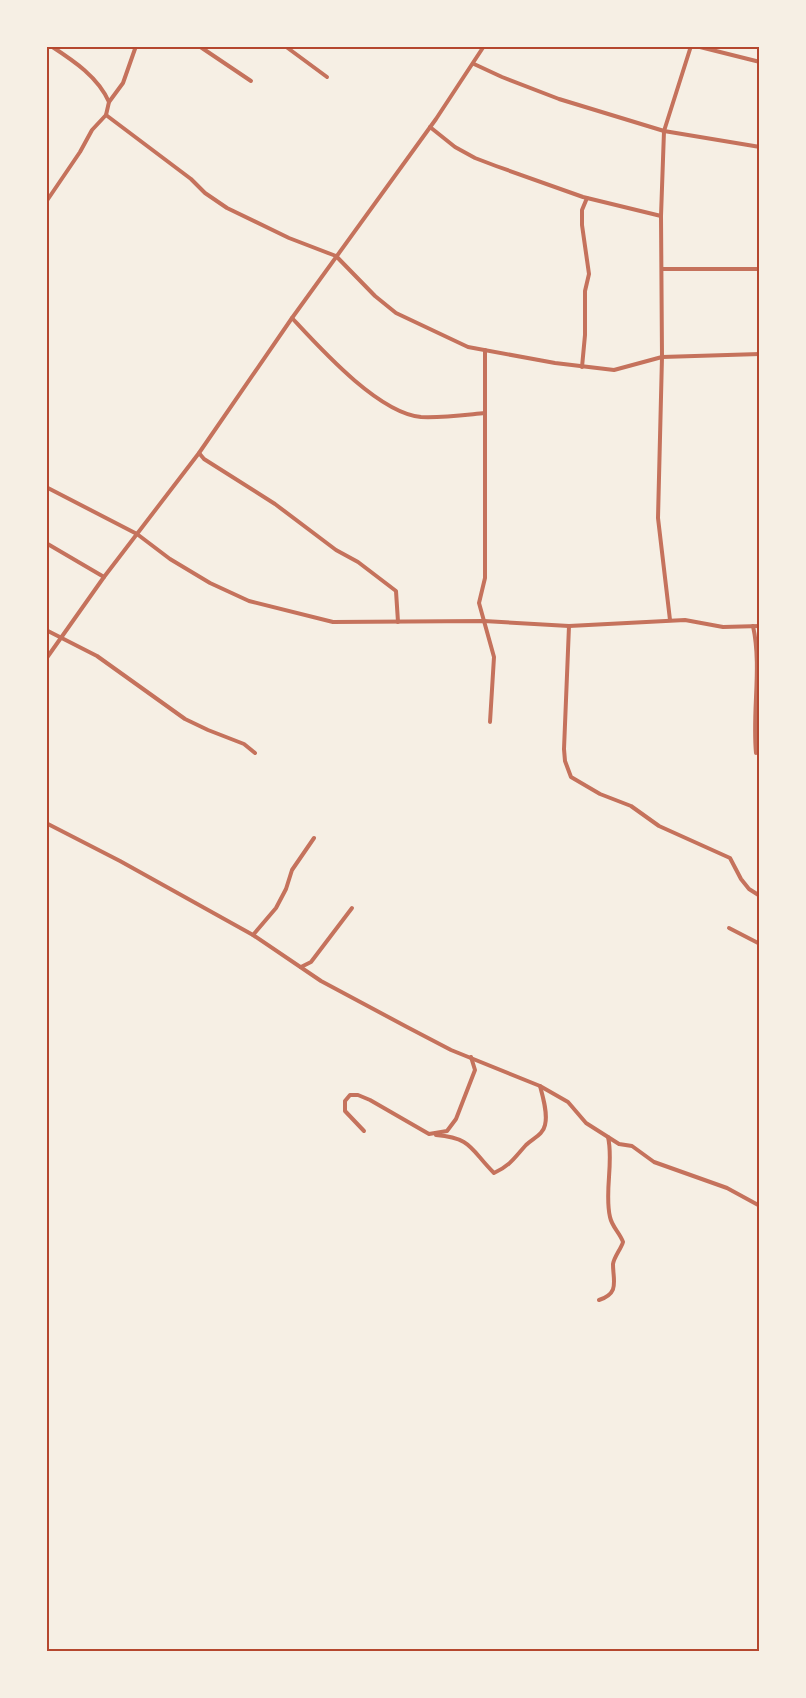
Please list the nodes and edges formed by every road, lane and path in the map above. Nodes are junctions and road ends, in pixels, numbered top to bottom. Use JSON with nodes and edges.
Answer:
{"nodes":[{"id":1,"x":51,"y":46,"type":"edge"},
{"id":2,"x":136,"y":46,"type":"edge"},
{"id":3,"x":200,"y":46,"type":"edge"},
{"id":4,"x":285,"y":46,"type":"edge"},
{"id":5,"x":484,"y":46,"type":"edge"},
{"id":6,"x":691,"y":46,"type":"edge"},
{"id":7,"x":696,"y":46,"type":"edge"},
{"id":8,"x":759,"y":62,"type":"edge"},
{"id":9,"x":474,"y":64,"type":"junction"},
{"id":10,"x":327,"y":77,"type":"dead end"},
{"id":11,"x":251,"y":81,"type":"dead end"},
{"id":12,"x":109,"y":102,"type":"junction"},
{"id":13,"x":106,"y":115,"type":"junction"},
{"id":14,"x":430,"y":128,"type":"junction"},
{"id":15,"x":664,"y":131,"type":"junction"},
{"id":16,"x":759,"y":147,"type":"edge"},
{"id":17,"x":587,"y":198,"type":"junction"},
{"id":18,"x":46,"y":202,"type":"edge"},
{"id":19,"x":661,"y":216,"type":"junction"},
{"id":20,"x":336,"y":256,"type":"junction"},
{"id":21,"x":662,"y":269,"type":"junction"},
{"id":22,"x":759,"y":269,"type":"edge"},
{"id":23,"x":292,"y":318,"type":"junction"},
{"id":24,"x":485,"y":350,"type":"junction"},
{"id":25,"x":759,"y":354,"type":"edge"},
{"id":26,"x":662,"y":357,"type":"junction"},
{"id":27,"x":582,"y":367,"type":"junction"},
{"id":28,"x":485,"y":413,"type":"junction"},
{"id":29,"x":199,"y":453,"type":"junction"},
{"id":30,"x":46,"y":487,"type":"edge"},
{"id":31,"x":137,"y":534,"type":"junction"},
{"id":32,"x":46,"y":543,"type":"edge"},
{"id":33,"x":104,"y":577,"type":"junction"},
{"id":34,"x":484,"y":621,"type":"junction"},
{"id":35,"x":670,"y":621,"type":"junction"},
{"id":36,"x":398,"y":622,"type":"junction"},
{"id":37,"x":569,"y":626,"type":"junction"},
{"id":38,"x":753,"y":626,"type":"junction"},
{"id":39,"x":759,"y":626,"type":"edge"},
{"id":40,"x":46,"y":630,"type":"edge"},
{"id":41,"x":62,"y":638,"type":"junction"},
{"id":42,"x":46,"y":659,"type":"edge"},
{"id":43,"x":490,"y":722,"type":"dead end"},
{"id":44,"x":255,"y":753,"type":"dead end"},
{"id":45,"x":756,"y":753,"type":"dead end"},
{"id":46,"x":46,"y":824,"type":"edge"},
{"id":47,"x":314,"y":838,"type":"dead end"},
{"id":48,"x":759,"y":896,"type":"edge"},
{"id":49,"x":352,"y":908,"type":"dead end"},
{"id":50,"x":729,"y":928,"type":"dead end"},
{"id":51,"x":254,"y":935,"type":"junction"},
{"id":52,"x":759,"y":944,"type":"edge"},
{"id":53,"x":300,"y":967,"type":"junction"},
{"id":54,"x":471,"y":1057,"type":"junction"},
{"id":55,"x":540,"y":1086,"type":"junction"},
{"id":56,"x":364,"y":1131,"type":"dead end"},
{"id":57,"x":429,"y":1134,"type":"junction"},
{"id":58,"x":608,"y":1136,"type":"junction"},
{"id":59,"x":759,"y":1206,"type":"edge"},
{"id":60,"x":599,"y":1300,"type":"dead end"}],
"edges":[{"from":1,"to":12,"type":"street"},
{"from":2,"to":12,"type":"street"},
{"from":3,"to":11,"type":"street"},
{"from":4,"to":10,"type":"street"},
{"from":5,"to":9,"type":"street"},
{"from":6,"to":15,"type":"street"},
{"from":7,"to":8,"type":"street"},
{"from":9,"to":14,"type":"street"},
{"from":9,"to":15,"type":"street"},
{"from":12,"to":13,"type":"street"},
{"from":13,"to":18,"type":"street"},
{"from":13,"to":20,"type":"street"},
{"from":14,"to":17,"type":"street"},
{"from":14,"to":20,"type":"street"},
{"from":15,"to":16,"type":"street"},
{"from":15,"to":19,"type":"street"},
{"from":17,"to":19,"type":"street"},
{"from":17,"to":27,"type":"street"},
{"from":19,"to":21,"type":"street"},
{"from":20,"to":23,"type":"street"},
{"from":20,"to":24,"type":"street"},
{"from":21,"to":22,"type":"street"},
{"from":21,"to":26,"type":"street"},
{"from":23,"to":28,"type":"street"},
{"from":23,"to":29,"type":"street"},
{"from":24,"to":27,"type":"street"},
{"from":24,"to":28,"type":"street"},
{"from":25,"to":26,"type":"street"},
{"from":26,"to":27,"type":"street"},
{"from":26,"to":35,"type":"street"},
{"from":28,"to":34,"type":"street"},
{"from":29,"to":31,"type":"street"},
{"from":29,"to":36,"type":"street"},
{"from":30,"to":31,"type":"street"},
{"from":31,"to":33,"type":"street"},
{"from":31,"to":36,"type":"street"},
{"from":32,"to":33,"type":"street"},
{"from":33,"to":41,"type":"street"},
{"from":34,"to":36,"type":"street"},
{"from":34,"to":37,"type":"street"},
{"from":34,"to":43,"type":"street"},
{"from":35,"to":37,"type":"street"},
{"from":35,"to":38,"type":"street"},
{"from":37,"to":48,"type":"street"},
{"from":38,"to":39,"type":"street"},
{"from":38,"to":45,"type":"street"},
{"from":40,"to":41,"type":"street"},
{"from":41,"to":42,"type":"street"},
{"from":41,"to":44,"type":"street"},
{"from":46,"to":51,"type":"street"},
{"from":47,"to":51,"type":"street"},
{"from":49,"to":53,"type":"street"},
{"from":50,"to":52,"type":"street"},
{"from":51,"to":53,"type":"street"},
{"from":53,"to":54,"type":"street"},
{"from":54,"to":55,"type":"street"},
{"from":54,"to":57,"type":"street"},
{"from":55,"to":57,"type":"street"},
{"from":55,"to":58,"type":"street"},
{"from":56,"to":57,"type":"street"},
{"from":58,"to":59,"type":"street"},
{"from":58,"to":60,"type":"street"}]}
